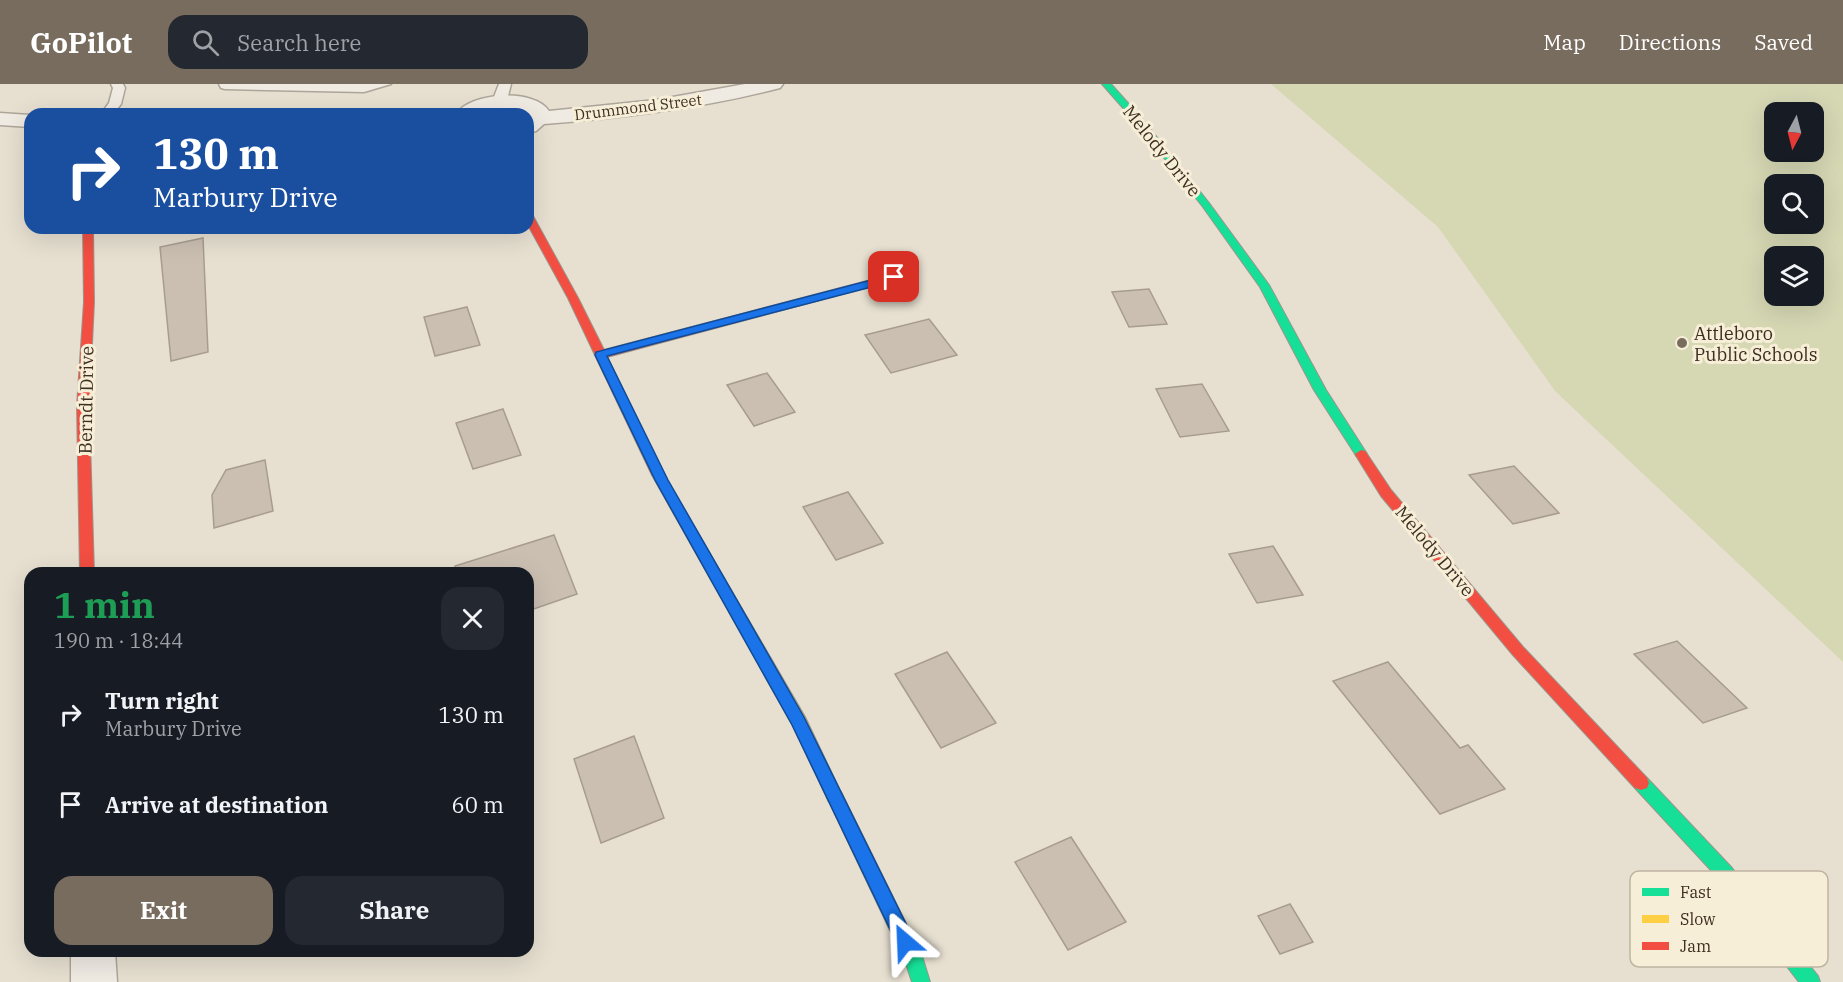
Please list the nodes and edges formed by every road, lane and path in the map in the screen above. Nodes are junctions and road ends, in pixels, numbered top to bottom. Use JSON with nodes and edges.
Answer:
{"nodes":[{"id":1,"x":117,"y":84,"type":"edge"},
{"id":2,"x":225,"y":84,"type":"edge"},
{"id":3,"x":385,"y":84,"type":"edge"},
{"id":4,"x":773,"y":84,"type":"edge"},
{"id":5,"x":1106,"y":84,"type":"edge"},
{"id":6,"x":501,"y":93,"type":"edge"},
{"id":7,"x":112,"y":108,"type":"edge"},
{"id":8,"x":477,"y":108,"type":"edge"},
{"id":9,"x":0,"y":119,"type":"edge"},
{"id":10,"x":534,"y":120,"type":"edge"},
{"id":11,"x":24,"y":121,"type":"edge"},
{"id":12,"x":534,"y":122,"type":"edge"},
{"id":13,"x":534,"y":228,"type":"edge"},
{"id":14,"x":88,"y":234,"type":"edge"},
{"id":15,"x":894,"y":277,"type":"dead end"},
{"id":16,"x":600,"y":355,"type":"junction"},
{"id":17,"x":87,"y":567,"type":"edge"},
{"id":18,"x":1723,"y":871,"type":"edge"},
{"id":19,"x":93,"y":957,"type":"edge"},
{"id":20,"x":1799,"y":967,"type":"edge"},
{"id":21,"x":94,"y":982,"type":"edge"},
{"id":22,"x":921,"y":982,"type":"edge"},
{"id":23,"x":1811,"y":982,"type":"edge"}],
"edges":[{"from":1,"to":7,"type":"lane"},
{"from":2,"to":3,"type":"lane"},
{"from":4,"to":12,"type":"street","name":"Drummond Street"},
{"from":5,"to":18,"type":"street","name":"Melody Drive"},
{"from":6,"to":8,"type":"street"},
{"from":6,"to":10,"type":"street"},
{"from":9,"to":11,"type":"street"},
{"from":13,"to":16,"type":"street"},
{"from":14,"to":17,"type":"street","name":"Berndt Drive"},
{"from":15,"to":16,"type":"street"},
{"from":16,"to":22,"type":"street"},
{"from":19,"to":21,"type":"street"},
{"from":20,"to":23,"type":"street","name":"Melody Drive"}]}
